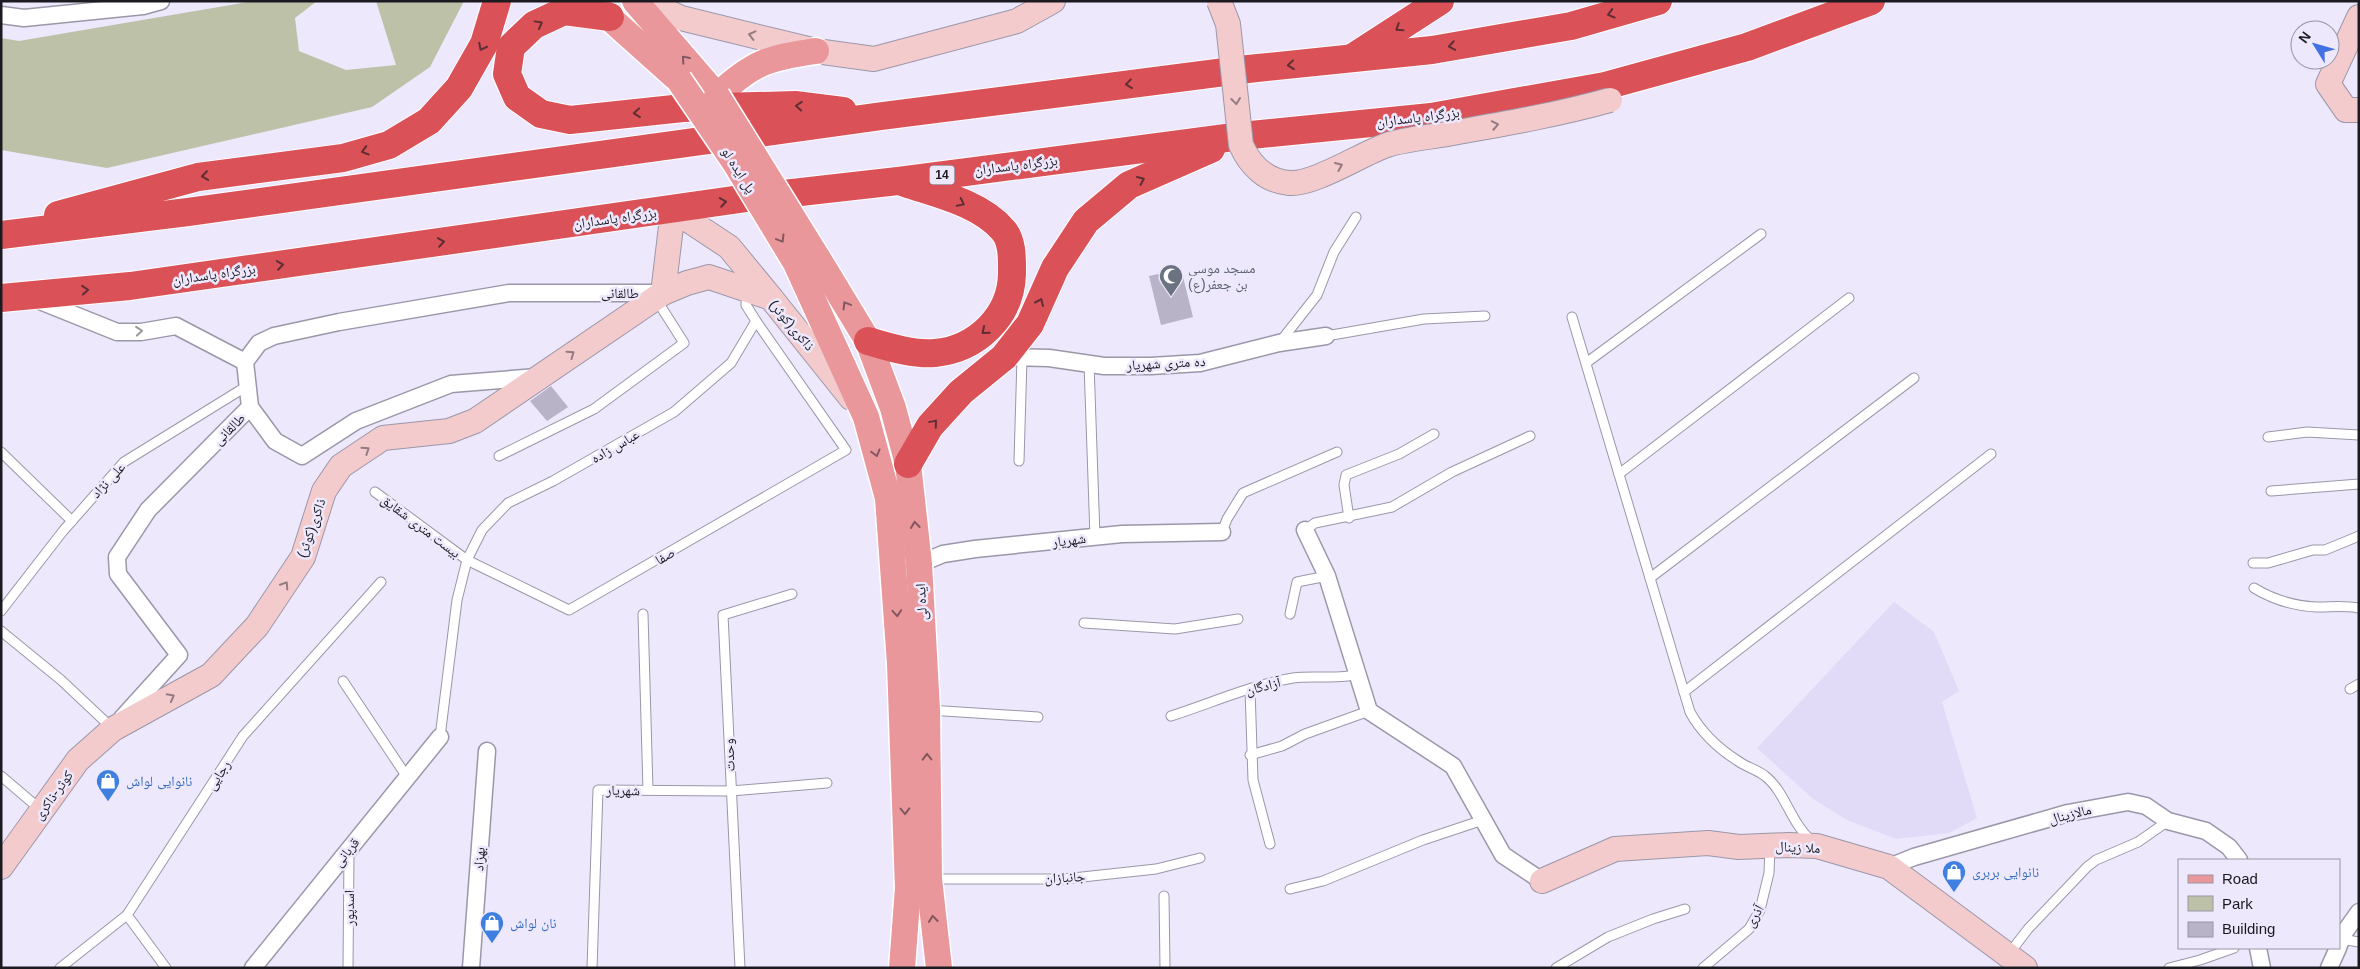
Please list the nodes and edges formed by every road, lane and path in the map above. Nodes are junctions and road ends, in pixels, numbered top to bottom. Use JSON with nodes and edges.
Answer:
{"nodes":[{"id":1,"x":161,"y":1,"type":"edge"},
{"id":2,"x":497,"y":1,"type":"edge"},
{"id":3,"x":635,"y":1,"type":"edge"},
{"id":4,"x":644,"y":1,"type":"edge"},
{"id":5,"x":1053,"y":1,"type":"edge"},
{"id":6,"x":1220,"y":1,"type":"edge"},
{"id":7,"x":1440,"y":1,"type":"edge"},
{"id":8,"x":1658,"y":1,"type":"edge"},
{"id":9,"x":1871,"y":1,"type":"edge"},
{"id":10,"x":600,"y":9,"type":"edge"},
{"id":11,"x":1,"y":15,"type":"edge"},
{"id":12,"x":2359,"y":17,"type":"edge"},
{"id":13,"x":816,"y":51,"type":"junction"},
{"id":14,"x":1351,"y":58,"type":"junction"},
{"id":15,"x":1649,"y":74,"type":"junction"},
{"id":16,"x":718,"y":96,"type":"junction"},
{"id":17,"x":2359,"y":110,"type":"edge"},
{"id":18,"x":882,"y":116,"type":"junction"},
{"id":19,"x":1241,"y":136,"type":"junction"},
{"id":20,"x":898,"y":181,"type":"junction"},
{"id":21,"x":673,"y":210,"type":"junction"},
{"id":22,"x":1356,"y":217,"type":"dead end"},
{"id":23,"x":1,"y":234,"type":"edge"},
{"id":24,"x":1761,"y":234,"type":"dead end"},
{"id":25,"x":807,"y":260,"type":"junction"},
{"id":26,"x":747,"y":289,"type":"junction"},
{"id":27,"x":659,"y":295,"type":"junction"},
{"id":28,"x":28,"y":296,"type":"junction"},
{"id":29,"x":1,"y":298,"type":"edge"},
{"id":30,"x":771,"y":298,"type":"junction"},
{"id":31,"x":1848,"y":298,"type":"dead end"},
{"id":32,"x":1485,"y":316,"type":"dead end"},
{"id":33,"x":1572,"y":317,"type":"dead end"},
{"id":34,"x":756,"y":321,"type":"junction"},
{"id":35,"x":1326,"y":336,"type":"joint"},
{"id":36,"x":868,"y":341,"type":"junction"},
{"id":37,"x":1280,"y":343,"type":"junction"},
{"id":38,"x":1013,"y":357,"type":"junction"},
{"id":39,"x":245,"y":362,"type":"junction"},
{"id":40,"x":1089,"y":363,"type":"junction"},
{"id":41,"x":1586,"y":363,"type":"junction"},
{"id":42,"x":539,"y":376,"type":"junction"},
{"id":43,"x":1914,"y":378,"type":"dead end"},
{"id":44,"x":247,"y":386,"type":"junction"},
{"id":45,"x":250,"y":408,"type":"junction"},
{"id":46,"x":866,"y":417,"type":"junction"},
{"id":47,"x":1434,"y":434,"type":"dead end"},
{"id":48,"x":2359,"y":435,"type":"edge"},
{"id":49,"x":1530,"y":436,"type":"dead end"},
{"id":50,"x":2268,"y":437,"type":"dead end"},
{"id":51,"x":1,"y":452,"type":"edge"},
{"id":52,"x":1337,"y":452,"type":"dead end"},
{"id":53,"x":1991,"y":454,"type":"dead end"},
{"id":54,"x":500,"y":456,"type":"dead end"},
{"id":55,"x":1019,"y":461,"type":"dead end"},
{"id":56,"x":908,"y":464,"type":"junction"},
{"id":57,"x":1619,"y":474,"type":"junction"},
{"id":58,"x":2359,"y":484,"type":"edge"},
{"id":59,"x":375,"y":492,"type":"dead end"},
{"id":60,"x":2271,"y":492,"type":"dead end"},
{"id":61,"x":1348,"y":518,"type":"junction"},
{"id":62,"x":72,"y":521,"type":"junction"},
{"id":63,"x":1305,"y":530,"type":"joint"},
{"id":64,"x":1222,"y":532,"type":"joint"},
{"id":65,"x":2359,"y":536,"type":"edge"},
{"id":66,"x":1095,"y":537,"type":"junction"},
{"id":67,"x":467,"y":560,"type":"junction"},
{"id":68,"x":2253,"y":563,"type":"dead end"},
{"id":69,"x":919,"y":564,"type":"junction"},
{"id":70,"x":1327,"y":576,"type":"junction"},
{"id":71,"x":1650,"y":578,"type":"junction"},
{"id":72,"x":381,"y":582,"type":"dead end"},
{"id":73,"x":2254,"y":588,"type":"dead end"},
{"id":74,"x":792,"y":594,"type":"dead end"},
{"id":75,"x":2359,"y":608,"type":"edge"},
{"id":76,"x":1,"y":611,"type":"edge"},
{"id":77,"x":643,"y":614,"type":"dead end"},
{"id":78,"x":1290,"y":614,"type":"dead end"},
{"id":79,"x":1238,"y":619,"type":"dead end"},
{"id":80,"x":1084,"y":623,"type":"dead end"},
{"id":81,"x":1,"y":631,"type":"edge"},
{"id":82,"x":1359,"y":674,"type":"junction"},
{"id":83,"x":344,"y":681,"type":"dead end"},
{"id":84,"x":2359,"y":684,"type":"edge"},
{"id":85,"x":1250,"y":689,"type":"junction"},
{"id":86,"x":2350,"y":689,"type":"dead end"},
{"id":87,"x":1684,"y":692,"type":"junction"},
{"id":88,"x":927,"y":710,"type":"junction"},
{"id":89,"x":1369,"y":711,"type":"junction"},
{"id":90,"x":1171,"y":716,"type":"dead end"},
{"id":91,"x":1038,"y":717,"type":"dead end"},
{"id":92,"x":112,"y":729,"type":"junction"},
{"id":93,"x":440,"y":737,"type":"joint"},
{"id":94,"x":487,"y":751,"type":"dead end"},
{"id":95,"x":1250,"y":755,"type":"junction"},
{"id":96,"x":1,"y":776,"type":"edge"},
{"id":97,"x":407,"y":777,"type":"junction"},
{"id":98,"x":827,"y":783,"type":"dead end"},
{"id":99,"x":648,"y":790,"type":"junction"},
{"id":100,"x":731,"y":791,"type":"junction"},
{"id":101,"x":42,"y":811,"type":"junction"},
{"id":102,"x":1483,"y":820,"type":"junction"},
{"id":103,"x":2168,"y":821,"type":"junction"},
{"id":104,"x":1270,"y":844,"type":"dead end"},
{"id":105,"x":1770,"y":846,"type":"junction"},
{"id":106,"x":1818,"y":846,"type":"junction"},
{"id":107,"x":349,"y":848,"type":"junction"},
{"id":108,"x":4,"y":857,"type":"edge"},
{"id":109,"x":1200,"y":858,"type":"dead end"},
{"id":110,"x":2238,"y":859,"type":"edge"},
{"id":111,"x":1890,"y":866,"type":"junction"},
{"id":112,"x":929,"y":879,"type":"junction"},
{"id":113,"x":1542,"y":880,"type":"joint"},
{"id":114,"x":1290,"y":889,"type":"dead end"},
{"id":115,"x":1164,"y":896,"type":"dead end"},
{"id":116,"x":1685,"y":909,"type":"dead end"},
{"id":117,"x":2359,"y":912,"type":"edge"},
{"id":118,"x":127,"y":916,"type":"junction"},
{"id":119,"x":2340,"y":942,"type":"edge"},
{"id":120,"x":2359,"y":942,"type":"edge"},
{"id":121,"x":2340,"y":944,"type":"edge"},
{"id":122,"x":2231,"y":949,"type":"edge"},
{"id":123,"x":2258,"y":949,"type":"edge"},
{"id":124,"x":2337,"y":949,"type":"edge"},
{"id":125,"x":2016,"y":962,"type":"edge"},
{"id":126,"x":60,"y":968,"type":"edge"},
{"id":127,"x":166,"y":968,"type":"edge"},
{"id":128,"x":252,"y":968,"type":"edge"},
{"id":129,"x":348,"y":968,"type":"edge"},
{"id":130,"x":471,"y":968,"type":"edge"},
{"id":131,"x":592,"y":968,"type":"edge"},
{"id":132,"x":740,"y":968,"type":"edge"},
{"id":133,"x":902,"y":968,"type":"edge"},
{"id":134,"x":938,"y":968,"type":"edge"},
{"id":135,"x":1165,"y":968,"type":"edge"},
{"id":136,"x":1556,"y":968,"type":"edge"},
{"id":137,"x":1703,"y":968,"type":"edge"},
{"id":138,"x":2169,"y":968,"type":"edge"},
{"id":139,"x":2262,"y":968,"type":"edge"},
{"id":140,"x":2329,"y":968,"type":"edge"}],
"edges":[{"from":1,"to":11,"type":"street"},
{"from":2,"to":23,"type":"highway","one_way":true},
{"from":16,"to":3,"type":"main road","name":"پل ایده لو","one_way":true},
{"from":13,"to":4,"type":"street","one_way":true},
{"from":5,"to":13,"type":"street"},
{"from":6,"to":15,"type":"street","one_way":true,"bridge":true},
{"from":7,"to":14,"type":"highway","one_way":true},
{"from":8,"to":14,"type":"highway","one_way":true},
{"from":9,"to":15,"type":"highway","name":"بزرگراه پاسداران","number":"14"},
{"from":18,"to":10,"type":"highway","one_way":true},
{"from":10,"to":25,"type":"main road","name":"پل ایده لو","one_way":true,"bridge":true},
{"from":12,"to":17,"type":"street"},
{"from":13,"to":16,"type":"main road"},
{"from":14,"to":18,"type":"highway","one_way":true},
{"from":15,"to":19,"type":"highway","name":"بزرگراه پاسداران","number":"14"},
{"from":16,"to":25,"type":"main road","name":"پل ایده لو","bridge":true},
{"from":18,"to":23,"type":"highway"},
{"from":19,"to":20,"type":"highway","name":"بزرگراه پاسداران","number":"14"},
{"from":38,"to":19,"type":"highway","one_way":true},
{"from":21,"to":20,"type":"highway","name":"بزرگراه پاسداران","number":"14","one_way":true},
{"from":20,"to":36,"type":"highway","one_way":true},
{"from":21,"to":27,"type":"street"},
{"from":28,"to":21,"type":"highway","name":"بزرگراه پاسداران","number":"14","one_way":true},
{"from":21,"to":30,"type":"street"},
{"from":22,"to":37,"type":"lane"},
{"from":24,"to":41,"type":"lane"},
{"from":36,"to":25,"type":"main road","name":"ایده لی","one_way":true},
{"from":25,"to":46,"type":"main road","name":"ایده لی"},
{"from":26,"to":27,"type":"street","name":"ذاکری(کوثر)"},
{"from":26,"to":30,"type":"street","name":"ذاکری(کوثر)"},
{"from":26,"to":34,"type":"lane","name":"صفا"},
{"from":27,"to":39,"type":"street","name":"طالقانی"},
{"from":42,"to":27,"type":"street","name":"ذاکری(کوثر)","one_way":true},
{"from":27,"to":54,"type":"lane"},
{"from":28,"to":29,"type":"highway","name":"بزرگراه پاسداران","number":"14"},
{"from":28,"to":39,"type":"street","one_way":true},
{"from":30,"to":46,"type":"street","name":"ذاکری(کوثر)"},
{"from":31,"to":57,"type":"lane"},
{"from":32,"to":35,"type":"lane"},
{"from":33,"to":41,"type":"lane"},
{"from":34,"to":67,"type":"lane","name":"عباس زاده"},
{"from":34,"to":67,"type":"lane","name":"صفا"},
{"from":35,"to":37,"type":"street","name":"ده متری شهریار"},
{"from":36,"to":56,"type":"main road","name":"ایده لی"},
{"from":37,"to":40,"type":"street","name":"ده متری شهریار"},
{"from":38,"to":40,"type":"street","name":"ده متری شهریار"},
{"from":38,"to":55,"type":"lane"},
{"from":56,"to":38,"type":"highway","one_way":true},
{"from":39,"to":44,"type":"street","name":"طالقانی"},
{"from":40,"to":66,"type":"lane"},
{"from":41,"to":57,"type":"lane"},
{"from":42,"to":45,"type":"street"},
{"from":92,"to":42,"type":"street","name":"ذاکری(کوثر)","one_way":true},
{"from":43,"to":71,"type":"lane"},
{"from":44,"to":45,"type":"street","name":"طالقانی"},
{"from":44,"to":62,"type":"lane","name":"علی نژاد"},
{"from":45,"to":92,"type":"street","name":"طالقانی"},
{"from":46,"to":133,"type":"main road","name":"ایده لی","one_way":true},
{"from":47,"to":61,"type":"lane"},
{"from":48,"to":50,"type":"lane"},
{"from":49,"to":61,"type":"lane"},
{"from":51,"to":62,"type":"lane"},
{"from":52,"to":64,"type":"lane"},
{"from":53,"to":87,"type":"lane"},
{"from":69,"to":56,"type":"main road","name":"ایده لی","one_way":true},
{"from":57,"to":71,"type":"lane"},
{"from":58,"to":60,"type":"lane"},
{"from":59,"to":67,"type":"lane","name":"بیست متری شقایق"},
{"from":61,"to":63,"type":"lane"},
{"from":62,"to":76,"type":"lane","name":"علی نژاد"},
{"from":63,"to":70,"type":"street"},
{"from":64,"to":66,"type":"street","name":"شهریار"},
{"from":65,"to":68,"type":"lane"},
{"from":66,"to":69,"type":"street","name":"شهریار"},
{"from":67,"to":93,"type":"lane"},
{"from":69,"to":88,"type":"main road","name":"ایده لی"},
{"from":70,"to":78,"type":"lane"},
{"from":70,"to":82,"type":"street"},
{"from":71,"to":87,"type":"lane"},
{"from":72,"to":118,"type":"lane","name":"رجایی"},
{"from":73,"to":75,"type":"lane"},
{"from":74,"to":100,"type":"lane","name":"وحدت"},
{"from":77,"to":99,"type":"lane"},
{"from":79,"to":80,"type":"lane"},
{"from":81,"to":92,"type":"lane"},
{"from":82,"to":85,"type":"lane","name":"آزادگان"},
{"from":82,"to":89,"type":"street"},
{"from":83,"to":97,"type":"lane"},
{"from":84,"to":86,"type":"lane"},
{"from":85,"to":90,"type":"lane","name":"آزادگان"},
{"from":85,"to":95,"type":"lane"},
{"from":87,"to":106,"type":"lane"},
{"from":88,"to":91,"type":"lane"},
{"from":112,"to":88,"type":"main road","name":"ایده لی","one_way":true},
{"from":89,"to":95,"type":"lane"},
{"from":89,"to":102,"type":"street"},
{"from":92,"to":101,"type":"street","name":"کوثر-ذاکری"},
{"from":93,"to":97,"type":"street","name":"قربانی"},
{"from":94,"to":130,"type":"street","name":"بهزاد"},
{"from":95,"to":104,"type":"lane"},
{"from":96,"to":101,"type":"lane"},
{"from":97,"to":107,"type":"street","name":"قربانی"},
{"from":98,"to":100,"type":"lane","name":"شهریار"},
{"from":99,"to":100,"type":"lane","name":"شهریار"},
{"from":99,"to":131,"type":"lane","name":"شهریار"},
{"from":100,"to":132,"type":"lane","name":"وحدت"},
{"from":101,"to":108,"type":"street","name":"کوثر-ذاکری"},
{"from":102,"to":113,"type":"street"},
{"from":102,"to":114,"type":"lane"},
{"from":103,"to":110,"type":"street","name":"مالازینال"},
{"from":103,"to":111,"type":"street","name":"مالازینال"},
{"from":103,"to":125,"type":"lane"},
{"from":105,"to":106,"type":"street","name":"ملا زینال"},
{"from":105,"to":113,"type":"street","name":"ملا زینال"},
{"from":105,"to":137,"type":"lane","name":"آذری"},
{"from":106,"to":111,"type":"street","name":"ملا زینال"},
{"from":107,"to":128,"type":"street","name":"قربانی"},
{"from":107,"to":129,"type":"lane","name":"اسدپور"},
{"from":109,"to":112,"type":"lane","name":"جانبازان"},
{"from":111,"to":125,"type":"street","name":"ملا زینال"},
{"from":134,"to":112,"type":"main road","name":"ایده لی","one_way":true},
{"from":115,"to":135,"type":"lane"},
{"from":116,"to":136,"type":"lane"},
{"from":117,"to":119,"type":"street"},
{"from":118,"to":126,"type":"lane","name":"رجایی"},
{"from":118,"to":127,"type":"lane"},
{"from":120,"to":121,"type":"lane"},
{"from":122,"to":138,"type":"lane"},
{"from":123,"to":139,"type":"street"},
{"from":124,"to":140,"type":"street"}]}
